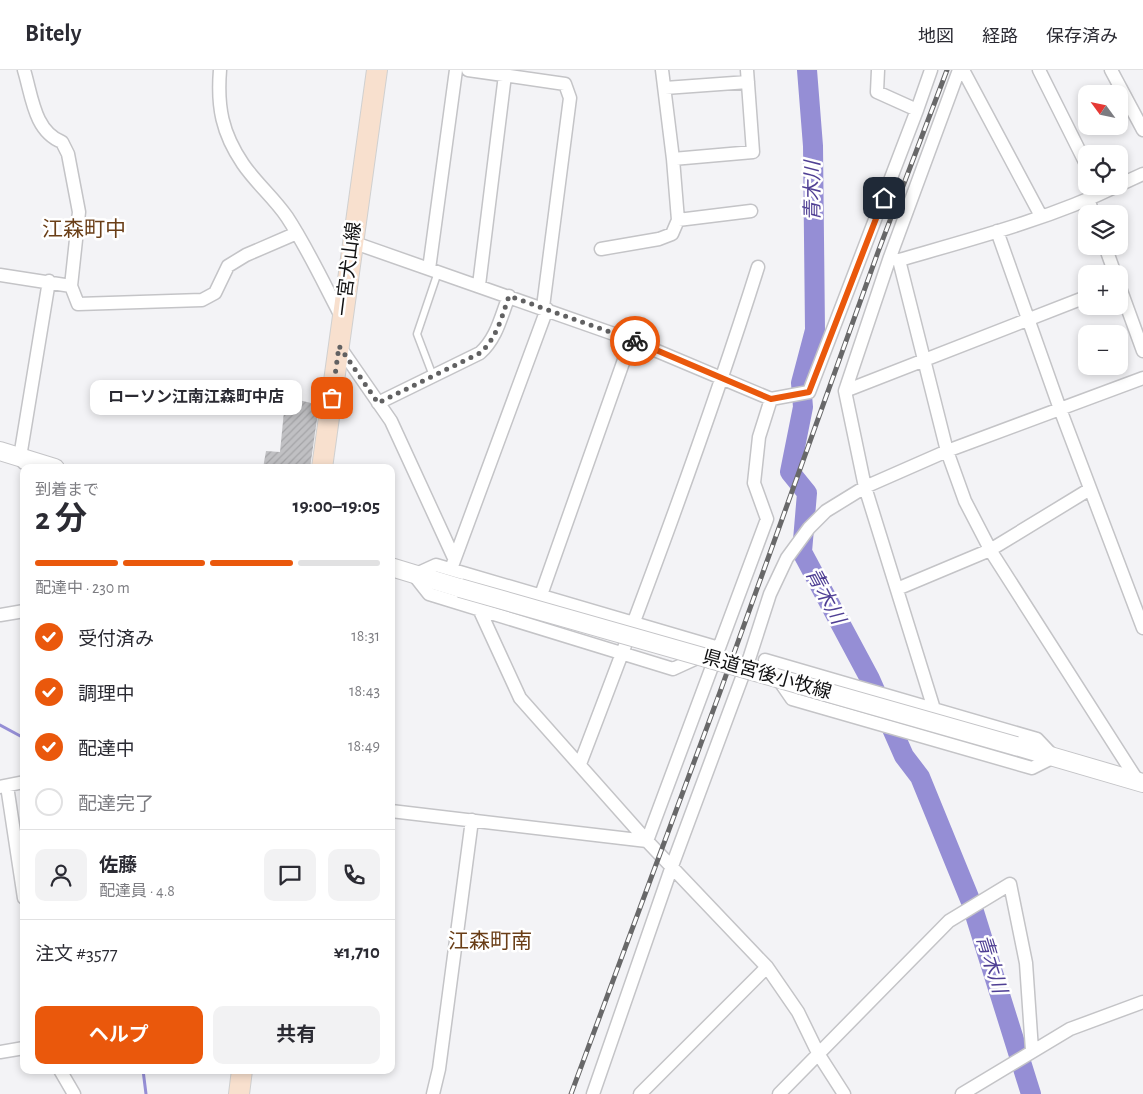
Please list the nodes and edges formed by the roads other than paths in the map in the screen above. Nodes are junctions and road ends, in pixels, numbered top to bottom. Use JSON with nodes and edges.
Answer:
{"nodes":[{"id":1,"x":24,"y":70,"type":"edge"},
{"id":2,"x":220,"y":70,"type":"edge"},
{"id":3,"x":377,"y":70,"type":"edge"},
{"id":4,"x":456,"y":70,"type":"edge"},
{"id":5,"x":468,"y":70,"type":"edge"},
{"id":6,"x":662,"y":70,"type":"edge"},
{"id":7,"x":869,"y":70,"type":"edge"},
{"id":8,"x":878,"y":70,"type":"edge"},
{"id":9,"x":931,"y":70,"type":"edge"},
{"id":10,"x":961,"y":70,"type":"edge"},
{"id":11,"x":1039,"y":70,"type":"edge"},
{"id":12,"x":1111,"y":70,"type":"edge"},
{"id":13,"x":528,"y":74,"type":"edge"},
{"id":14,"x":505,"y":76,"type":"junction"},
{"id":15,"x":747,"y":76,"type":"edge"},
{"id":16,"x":665,"y":88,"type":"junction"},
{"id":17,"x":877,"y":92,"type":"junction"},
{"id":18,"x":918,"y":110,"type":"junction"},
{"id":19,"x":1143,"y":130,"type":"edge"},
{"id":20,"x":1078,"y":148,"type":"edge"},
{"id":21,"x":674,"y":160,"type":"junction"},
{"id":22,"x":1143,"y":174,"type":"edge"},
{"id":23,"x":1128,"y":181,"type":"edge"},
{"id":24,"x":1094,"y":195,"type":"edge"},
{"id":25,"x":1088,"y":201,"type":"junction"},
{"id":26,"x":1090,"y":205,"type":"edge"},
{"id":27,"x":750,"y":211,"type":"dead end"},
{"id":28,"x":1041,"y":216,"type":"junction"},
{"id":29,"x":678,"y":220,"type":"junction"},
{"id":30,"x":997,"y":231,"type":"junction"},
{"id":31,"x":297,"y":233,"type":"junction"},
{"id":32,"x":352,"y":242,"type":"junction"},
{"id":33,"x":601,"y":249,"type":"dead end"},
{"id":34,"x":894,"y":258,"type":"junction"},
{"id":35,"x":758,"y":267,"type":"dead end"},
{"id":36,"x":434,"y":270,"type":"junction"},
{"id":37,"x":0,"y":275,"type":"edge"},
{"id":38,"x":49,"y":282,"type":"junction"},
{"id":39,"x":479,"y":285,"type":"junction"},
{"id":40,"x":70,"y":286,"type":"junction"},
{"id":41,"x":509,"y":296,"type":"junction"},
{"id":42,"x":1078,"y":300,"type":"edge"},
{"id":43,"x":545,"y":308,"type":"junction"},
{"id":44,"x":1128,"y":310,"type":"edge"},
{"id":45,"x":342,"y":318,"type":"junction"},
{"id":46,"x":1029,"y":321,"type":"junction"},
{"id":47,"x":631,"y":340,"type":"junction"},
{"id":48,"x":339,"y":346,"type":"junction"},
{"id":49,"x":1143,"y":351,"type":"edge"},
{"id":50,"x":924,"y":361,"type":"junction"},
{"id":51,"x":432,"y":376,"type":"junction"},
{"id":52,"x":723,"y":377,"type":"junction"},
{"id":53,"x":1143,"y":378,"type":"edge"},
{"id":54,"x":845,"y":391,"type":"junction"},
{"id":55,"x":771,"y":399,"type":"junction"},
{"id":56,"x":378,"y":403,"type":"junction"},
{"id":57,"x":1060,"y":409,"type":"junction"},
{"id":58,"x":0,"y":451,"type":"edge"},
{"id":59,"x":947,"y":451,"type":"junction"},
{"id":60,"x":24,"y":462,"type":"edge"},
{"id":61,"x":323,"y":464,"type":"edge"},
{"id":62,"x":865,"y":487,"type":"junction"},
{"id":63,"x":1090,"y":490,"type":"junction"},
{"id":64,"x":990,"y":550,"type":"junction"},
{"id":65,"x":453,"y":563,"type":"junction"},
{"id":66,"x":395,"y":568,"type":"edge"},
{"id":67,"x":414,"y":575,"type":"junction"},
{"id":68,"x":897,"y":590,"type":"junction"},
{"id":69,"x":541,"y":595,"type":"junction"},
{"id":70,"x":480,"y":611,"type":"junction"},
{"id":71,"x":20,"y":612,"type":"edge"},
{"id":72,"x":0,"y":615,"type":"edge"},
{"id":73,"x":634,"y":622,"type":"junction"},
{"id":74,"x":1143,"y":628,"type":"edge"},
{"id":75,"x":719,"y":648,"type":"junction"},
{"id":76,"x":623,"y":653,"type":"junction"},
{"id":77,"x":750,"y":656,"type":"junction"},
{"id":78,"x":765,"y":660,"type":"junction"},
{"id":79,"x":934,"y":709,"type":"junction"},
{"id":80,"x":1054,"y":757,"type":"junction"},
{"id":81,"x":580,"y":764,"type":"junction"},
{"id":82,"x":20,"y":783,"type":"edge"},
{"id":83,"x":1142,"y":785,"type":"edge"},
{"id":84,"x":4,"y":786,"type":"edge"},
{"id":85,"x":395,"y":810,"type":"edge"},
{"id":86,"x":472,"y":820,"type":"junction"},
{"id":87,"x":647,"y":840,"type":"junction"},
{"id":88,"x":672,"y":866,"type":"junction"},
{"id":89,"x":20,"y":876,"type":"edge"},
{"id":90,"x":767,"y":967,"type":"junction"},
{"id":91,"x":1143,"y":1002,"type":"edge"},
{"id":92,"x":20,"y":1049,"type":"edge"},
{"id":93,"x":1032,"y":1050,"type":"junction"},
{"id":94,"x":0,"y":1052,"type":"edge"},
{"id":95,"x":819,"y":1055,"type":"junction"},
{"id":96,"x":62,"y":1074,"type":"edge"},
{"id":97,"x":242,"y":1074,"type":"edge"},
{"id":98,"x":74,"y":1094,"type":"edge"},
{"id":99,"x":239,"y":1094,"type":"edge"},
{"id":100,"x":433,"y":1094,"type":"edge"},
{"id":101,"x":593,"y":1094,"type":"edge"},
{"id":102,"x":640,"y":1094,"type":"edge"},
{"id":103,"x":779,"y":1094,"type":"edge"},
{"id":104,"x":844,"y":1094,"type":"edge"},
{"id":105,"x":962,"y":1094,"type":"edge"}],
"edges":[{"from":1,"to":40,"type":"street"},
{"from":2,"to":31,"type":"street"},
{"from":3,"to":32,"type":"main road","name":"一宮犬山線"},
{"from":4,"to":36,"type":"street"},
{"from":5,"to":14,"type":"street"},
{"from":6,"to":16,"type":"street"},
{"from":7,"to":17,"type":"street"},
{"from":8,"to":17,"type":"street"},
{"from":9,"to":18,"type":"street"},
{"from":10,"to":28,"type":"street"},
{"from":10,"to":34,"type":"street"},
{"from":11,"to":20,"type":"street"},
{"from":12,"to":19,"type":"street"},
{"from":13,"to":14,"type":"street"},
{"from":13,"to":43,"type":"street"},
{"from":14,"to":39,"type":"street"},
{"from":15,"to":16,"type":"street"},
{"from":15,"to":21,"type":"street"},
{"from":16,"to":21,"type":"street"},
{"from":17,"to":18,"type":"street"},
{"from":18,"to":55,"type":"street"},
{"from":21,"to":29,"type":"street"},
{"from":22,"to":23,"type":"street"},
{"from":24,"to":25,"type":"street"},
{"from":25,"to":26,"type":"street"},
{"from":25,"to":28,"type":"street"},
{"from":27,"to":29,"type":"street"},
{"from":28,"to":30,"type":"street"},
{"from":29,"to":33,"type":"street"},
{"from":30,"to":34,"type":"street"},
{"from":30,"to":46,"type":"street"},
{"from":31,"to":40,"type":"street"},
{"from":31,"to":45,"type":"street"},
{"from":32,"to":36,"type":"street"},
{"from":32,"to":45,"type":"main road","name":"一宮犬山線"},
{"from":34,"to":50,"type":"street"},
{"from":34,"to":54,"type":"street"},
{"from":35,"to":52,"type":"street"},
{"from":36,"to":39,"type":"street"},
{"from":36,"to":51,"type":"lane"},
{"from":37,"to":38,"type":"street"},
{"from":38,"to":40,"type":"street"},
{"from":38,"to":60,"type":"street"},
{"from":39,"to":41,"type":"street"},
{"from":41,"to":43,"type":"street"},
{"from":41,"to":51,"type":"street"},
{"from":42,"to":46,"type":"street"},
{"from":43,"to":47,"type":"street"},
{"from":43,"to":65,"type":"street"},
{"from":44,"to":49,"type":"street"},
{"from":45,"to":48,"type":"main road","name":"一宮犬山線"},
{"from":46,"to":50,"type":"street"},
{"from":46,"to":57,"type":"street"},
{"from":47,"to":52,"type":"street"},
{"from":47,"to":69,"type":"street"},
{"from":48,"to":56,"type":"street"},
{"from":48,"to":61,"type":"main road","name":"一宮犬山線"},
{"from":50,"to":54,"type":"street"},
{"from":50,"to":59,"type":"street"},
{"from":51,"to":56,"type":"street"},
{"from":52,"to":55,"type":"street"},
{"from":52,"to":73,"type":"street"},
{"from":53,"to":57,"type":"street"},
{"from":54,"to":62,"type":"street"},
{"from":55,"to":75,"type":"street"},
{"from":56,"to":65,"type":"street"},
{"from":57,"to":59,"type":"street"},
{"from":57,"to":63,"type":"street"},
{"from":58,"to":60,"type":"main road"},
{"from":59,"to":62,"type":"street"},
{"from":59,"to":64,"type":"street"},
{"from":62,"to":68,"type":"street"},
{"from":62,"to":77,"type":"street"},
{"from":63,"to":64,"type":"street"},
{"from":63,"to":74,"type":"street"},
{"from":64,"to":68,"type":"street"},
{"from":64,"to":83,"type":"street"},
{"from":65,"to":67,"type":"street"},
{"from":65,"to":69,"type":"street"},
{"from":66,"to":67,"type":"main road","name":"県道宮後小牧線"},
{"from":67,"to":70,"type":"street"},
{"from":67,"to":80,"type":"main road","name":"県道宮後小牧線","bridge":true},
{"from":68,"to":79,"type":"street"},
{"from":69,"to":73,"type":"street"},
{"from":70,"to":76,"type":"street"},
{"from":70,"to":81,"type":"street"},
{"from":71,"to":72,"type":"street"},
{"from":73,"to":75,"type":"street"},
{"from":73,"to":76,"type":"street"},
{"from":75,"to":76,"type":"street"},
{"from":75,"to":87,"type":"street"},
{"from":76,"to":81,"type":"street"},
{"from":77,"to":78,"type":"street"},
{"from":77,"to":88,"type":"street"},
{"from":78,"to":79,"type":"street"},
{"from":78,"to":80,"type":"street"},
{"from":79,"to":80,"type":"street"},
{"from":80,"to":83,"type":"main road","name":"県道宮後小牧線"},
{"from":81,"to":87,"type":"street"},
{"from":82,"to":84,"type":"street"},
{"from":84,"to":89,"type":"street"},
{"from":85,"to":86,"type":"street"},
{"from":86,"to":87,"type":"street"},
{"from":86,"to":100,"type":"street"},
{"from":87,"to":88,"type":"street"},
{"from":88,"to":90,"type":"street"},
{"from":88,"to":101,"type":"street"},
{"from":90,"to":95,"type":"street"},
{"from":90,"to":102,"type":"street"},
{"from":91,"to":93,"type":"street"},
{"from":92,"to":94,"type":"street"},
{"from":93,"to":95,"type":"street"},
{"from":93,"to":105,"type":"street"},
{"from":95,"to":103,"type":"street"},
{"from":95,"to":104,"type":"street"},
{"from":96,"to":98,"type":"street"},
{"from":97,"to":99,"type":"main road"}]}
